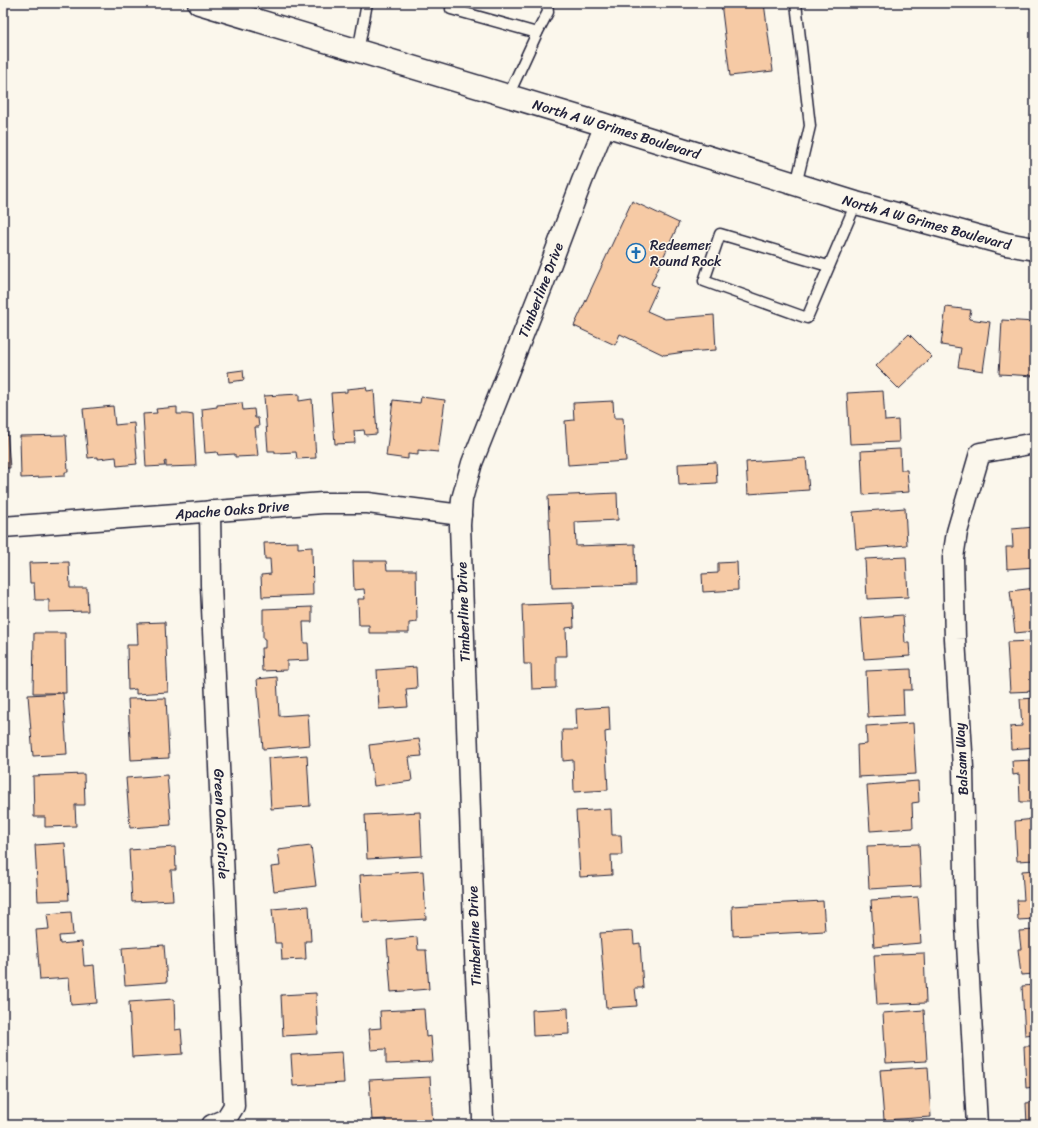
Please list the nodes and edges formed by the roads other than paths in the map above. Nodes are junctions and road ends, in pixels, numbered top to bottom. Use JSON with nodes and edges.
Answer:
{"nodes":[{"id":1,"x":199,"y":3,"type":"edge"},
{"id":2,"x":367,"y":3,"type":"edge"},
{"id":3,"x":547,"y":3,"type":"edge"},
{"id":4,"x":796,"y":3,"type":"edge"},
{"id":5,"x":452,"y":9,"type":"dead end"},
{"id":6,"x":536,"y":33,"type":"junction"},
{"id":7,"x":358,"y":52,"type":"junction"},
{"id":8,"x":508,"y":96,"type":"junction"},
{"id":9,"x":605,"y":125,"type":"junction"},
{"id":10,"x":796,"y":185,"type":"junction"},
{"id":11,"x":856,"y":203,"type":"junction"},
{"id":12,"x":1035,"y":249,"type":"edge"},
{"id":13,"x":828,"y":266,"type":"junction"},
{"id":14,"x":1035,"y":443,"type":"edge"},
{"id":15,"x":210,"y":511,"type":"junction"},
{"id":16,"x":461,"y":515,"type":"junction"},
{"id":17,"x":3,"y":527,"type":"edge"},
{"id":18,"x":212,"y":1125,"type":"edge"},
{"id":19,"x":482,"y":1125,"type":"edge"},
{"id":20,"x":977,"y":1125,"type":"edge"}],
"edges":[{"from":1,"to":7,"type":"main road","name":"North A W Grimes Boulevard"},
{"from":2,"to":7,"type":"lane"},
{"from":3,"to":6,"type":"lane"},
{"from":4,"to":10,"type":"lane"},
{"from":5,"to":6,"type":"lane"},
{"from":6,"to":8,"type":"lane"},
{"from":7,"to":8,"type":"main road","name":"North A W Grimes Boulevard"},
{"from":8,"to":9,"type":"main road","name":"North A W Grimes Boulevard"},
{"from":9,"to":10,"type":"main road","name":"North A W Grimes Boulevard"},
{"from":9,"to":16,"type":"street","name":"Timberline Drive"},
{"from":10,"to":11,"type":"main road","name":"North A W Grimes Boulevard"},
{"from":11,"to":12,"type":"main road","name":"North A W Grimes Boulevard"},
{"from":11,"to":13,"type":"lane"},
{"from":13,"to":13,"type":"lane"},
{"from":14,"to":20,"type":"street","name":"Balsam Way"},
{"from":15,"to":16,"type":"street","name":"Apache Oaks Drive"},
{"from":15,"to":17,"type":"street","name":"Apache Oaks Drive"},
{"from":15,"to":18,"type":"street","name":"Green Oaks Circle"},
{"from":16,"to":19,"type":"street","name":"Timberline Drive"}]}
